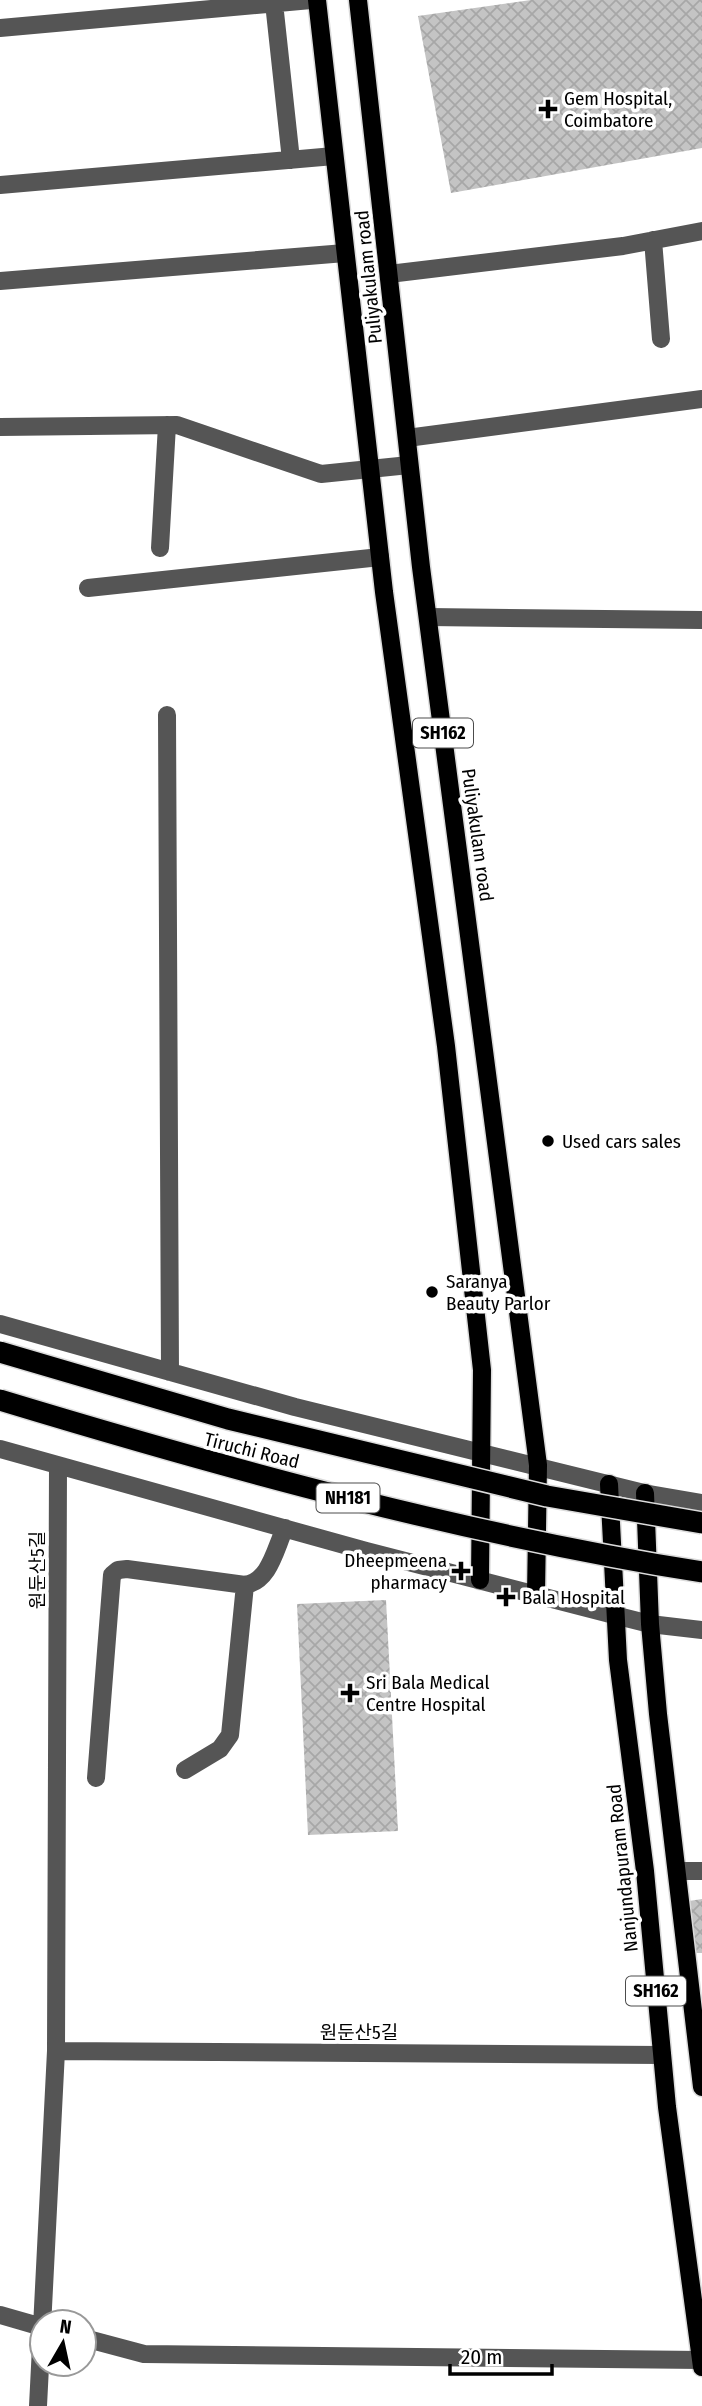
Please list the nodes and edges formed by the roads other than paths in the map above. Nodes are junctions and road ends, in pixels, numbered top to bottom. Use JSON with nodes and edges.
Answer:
{"nodes":[{"id":1,"x":311,"y":0,"type":"edge"},
{"id":2,"x":317,"y":0,"type":"edge"},
{"id":3,"x":358,"y":0,"type":"edge"},
{"id":4,"x":274,"y":3,"type":"junction"},
{"id":5,"x":0,"y":28,"type":"edge"},
{"id":6,"x":334,"y":156,"type":"junction"},
{"id":7,"x":291,"y":160,"type":"junction"},
{"id":8,"x":0,"y":185,"type":"edge"},
{"id":9,"x":702,"y":231,"type":"edge"},
{"id":10,"x":653,"y":240,"type":"junction"},
{"id":11,"x":345,"y":253,"type":"junction"},
{"id":12,"x":389,"y":274,"type":"junction"},
{"id":13,"x":0,"y":281,"type":"edge"},
{"id":14,"x":661,"y":339,"type":"dead end"},
{"id":15,"x":702,"y":399,"type":"edge"},
{"id":16,"x":167,"y":425,"type":"junction"},
{"id":17,"x":0,"y":427,"type":"edge"},
{"id":18,"x":407,"y":438,"type":"junction"},
{"id":19,"x":409,"y":465,"type":"junction"},
{"id":20,"x":370,"y":467,"type":"junction"},
{"id":21,"x":160,"y":548,"type":"dead end"},
{"id":22,"x":380,"y":557,"type":"junction"},
{"id":23,"x":88,"y":588,"type":"dead end"},
{"id":24,"x":428,"y":617,"type":"junction"},
{"id":25,"x":702,"y":620,"type":"edge"},
{"id":26,"x":167,"y":715,"type":"dead end"},
{"id":27,"x":0,"y":1324,"type":"edge"},
{"id":28,"x":0,"y":1352,"type":"edge"},
{"id":29,"x":170,"y":1372,"type":"junction"},
{"id":30,"x":0,"y":1400,"type":"edge"},
{"id":31,"x":0,"y":1449,"type":"edge"},
{"id":32,"x":480,"y":1452,"type":"junction"},
{"id":33,"x":538,"y":1465,"type":"junction"},
{"id":34,"x":58,"y":1466,"type":"junction"},
{"id":35,"x":609,"y":1484,"type":"junction"},
{"id":36,"x":645,"y":1493,"type":"junction"},
{"id":37,"x":702,"y":1503,"type":"edge"},
{"id":38,"x":702,"y":1524,"type":"edge"},
{"id":39,"x":285,"y":1528,"type":"junction"},
{"id":40,"x":702,"y":1572,"type":"edge"},
{"id":41,"x":480,"y":1580,"type":"junction"},
{"id":42,"x":245,"y":1585,"type":"junction"},
{"id":43,"x":536,"y":1595,"type":"junction"},
{"id":44,"x":614,"y":1615,"type":"junction"},
{"id":45,"x":650,"y":1624,"type":"junction"},
{"id":46,"x":702,"y":1630,"type":"edge"},
{"id":47,"x":185,"y":1770,"type":"dead end"},
{"id":48,"x":96,"y":1778,"type":"dead end"},
{"id":49,"x":678,"y":1871,"type":"junction"},
{"id":50,"x":702,"y":1871,"type":"edge"},
{"id":51,"x":56,"y":2051,"type":"junction"},
{"id":52,"x":663,"y":2055,"type":"junction"},
{"id":53,"x":702,"y":2087,"type":"edge"},
{"id":54,"x":42,"y":2308,"type":"edge"},
{"id":55,"x":0,"y":2315,"type":"edge"},
{"id":56,"x":28,"y":2323,"type":"edge"},
{"id":57,"x":98,"y":2342,"type":"edge"},
{"id":58,"x":701,"y":2363,"type":"edge"},
{"id":59,"x":39,"y":2378,"type":"edge"},
{"id":60,"x":38,"y":2406,"type":"edge"}],
"edges":[{"from":1,"to":4,"type":"street"},
{"from":2,"to":6,"type":"main road","name":"Puliyakulam road","number":"SH162"},
{"from":3,"to":12,"type":"main road","name":"Puliyakulam road","number":"SH162"},
{"from":4,"to":5,"type":"street"},
{"from":4,"to":7,"type":"street"},
{"from":6,"to":7,"type":"street"},
{"from":6,"to":11,"type":"main road","name":"Puliyakulam road","number":"SH162"},
{"from":7,"to":8,"type":"street"},
{"from":9,"to":10,"type":"street"},
{"from":10,"to":12,"type":"street"},
{"from":10,"to":14,"type":"street"},
{"from":11,"to":13,"type":"street"},
{"from":11,"to":20,"type":"main road","name":"Puliyakulam road","number":"SH162"},
{"from":12,"to":18,"type":"main road","name":"Puliyakulam road","number":"SH162"},
{"from":15,"to":18,"type":"street"},
{"from":16,"to":17,"type":"street"},
{"from":16,"to":20,"type":"street"},
{"from":16,"to":21,"type":"street"},
{"from":18,"to":19,"type":"main road","name":"Puliyakulam road","number":"SH162"},
{"from":19,"to":20,"type":"street"},
{"from":19,"to":24,"type":"main road","name":"Puliyakulam road","number":"SH162"},
{"from":20,"to":22,"type":"main road","name":"Puliyakulam road","number":"SH162"},
{"from":22,"to":23,"type":"street"},
{"from":22,"to":32,"type":"main road","name":"Puliyakulam road","number":"SH162"},
{"from":24,"to":25,"type":"street"},
{"from":24,"to":33,"type":"main road","name":"Puliyakulam road","number":"SH162"},
{"from":26,"to":29,"type":"street"},
{"from":27,"to":29,"type":"street"},
{"from":28,"to":38,"type":"highway","name":"Tiruchi Road","number":"NH181","bridge":true},
{"from":29,"to":32,"type":"street"},
{"from":30,"to":40,"type":"highway","name":"Tiruchi Road","number":"NH181","bridge":true},
{"from":31,"to":34,"type":"street"},
{"from":32,"to":33,"type":"street"},
{"from":32,"to":41,"type":"main road","name":"Puliyakulam road"},
{"from":33,"to":35,"type":"street"},
{"from":33,"to":43,"type":"main road","name":"Puliyakulam road"},
{"from":34,"to":39,"type":"street"},
{"from":34,"to":51,"type":"street","name":"원둔산5길"},
{"from":35,"to":36,"type":"street"},
{"from":35,"to":44,"type":"main road","name":"Nanjundapuram Road"},
{"from":36,"to":37,"type":"street"},
{"from":36,"to":45,"type":"main road"},
{"from":39,"to":41,"type":"street"},
{"from":39,"to":42,"type":"street"},
{"from":41,"to":43,"type":"street"},
{"from":42,"to":47,"type":"street"},
{"from":42,"to":48,"type":"street"},
{"from":43,"to":44,"type":"street"},
{"from":44,"to":45,"type":"street"},
{"from":44,"to":52,"type":"main road","name":"Nanjundapuram Road","number":"SH162"},
{"from":45,"to":46,"type":"street"},
{"from":45,"to":49,"type":"main road","number":"SH162"},
{"from":49,"to":50,"type":"street"},
{"from":49,"to":53,"type":"main road","number":"SH162"},
{"from":51,"to":52,"type":"street","name":"원둔산5길"},
{"from":51,"to":54,"type":"street","name":"원둔산5길"},
{"from":52,"to":58,"type":"main road","name":"Nanjundapuram Road","number":"SH162"},
{"from":55,"to":56,"type":"street"},
{"from":57,"to":58,"type":"street"},
{"from":59,"to":60,"type":"street","name":"원둔산5길"}]}
